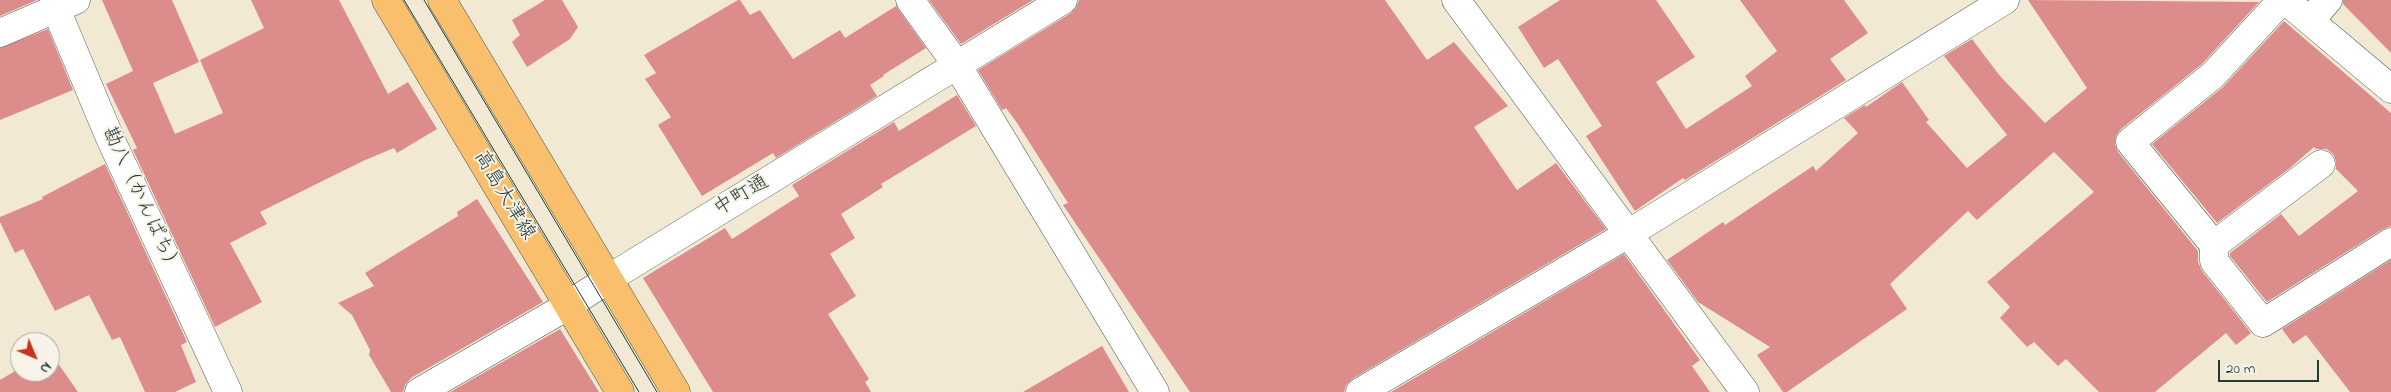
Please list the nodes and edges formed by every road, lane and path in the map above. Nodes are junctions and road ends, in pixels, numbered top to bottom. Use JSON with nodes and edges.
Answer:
{"nodes":[{"id":1,"x":386,"y":0,"type":"edge"},
{"id":2,"x":442,"y":0,"type":"edge"},
{"id":3,"x":910,"y":0,"type":"edge"},
{"id":4,"x":1063,"y":0,"type":"edge"},
{"id":5,"x":1456,"y":0,"type":"edge"},
{"id":6,"x":2005,"y":0,"type":"edge"},
{"id":7,"x":2283,"y":0,"type":"edge"},
{"id":8,"x":2328,"y":0,"type":"edge"},
{"id":9,"x":66,"y":4,"type":"edge"},
{"id":10,"x":2310,"y":21,"type":"junction"},
{"id":11,"x":0,"y":33,"type":"edge"},
{"id":12,"x":957,"y":65,"type":"junction"},
{"id":13,"x":2391,"y":90,"type":"edge"},
{"id":14,"x":2321,"y":164,"type":"dead end"},
{"id":15,"x":1628,"y":234,"type":"junction"},
{"id":16,"x":2391,"y":242,"type":"edge"},
{"id":17,"x":2214,"y":245,"type":"junction"},
{"id":18,"x":608,"y":279,"type":"junction"},
{"id":19,"x":568,"y":306,"type":"junction"},
{"id":20,"x":228,"y":392,"type":"edge"},
{"id":21,"x":419,"y":392,"type":"edge"},
{"id":22,"x":620,"y":392,"type":"edge"},
{"id":23,"x":676,"y":392,"type":"edge"},
{"id":24,"x":1155,"y":392,"type":"edge"},
{"id":25,"x":1360,"y":392,"type":"edge"},
{"id":26,"x":1745,"y":392,"type":"edge"}],
"edges":[{"from":1,"to":19,"type":"main road","name":"高島大津線"},
{"from":2,"to":18,"type":"main road"},
{"from":3,"to":12,"type":"street"},
{"from":4,"to":12,"type":"street","name":"中町通"},
{"from":5,"to":15,"type":"street"},
{"from":6,"to":15,"type":"street"},
{"from":7,"to":10,"type":"street"},
{"from":7,"to":17,"type":"street"},
{"from":8,"to":10,"type":"street"},
{"from":9,"to":11,"type":"street"},
{"from":9,"to":20,"type":"street","name":"勘八（かんぱち）"},
{"from":10,"to":13,"type":"street"},
{"from":12,"to":18,"type":"street","name":"中町通"},
{"from":12,"to":24,"type":"street"},
{"from":14,"to":17,"type":"street"},
{"from":15,"to":25,"type":"street"},
{"from":15,"to":26,"type":"street"},
{"from":16,"to":17,"type":"street"},
{"from":18,"to":19,"type":"street","name":"中町通"},
{"from":18,"to":23,"type":"main road"},
{"from":19,"to":21,"type":"street","name":"中町通"},
{"from":19,"to":22,"type":"main road","name":"高島大津線"}]}
